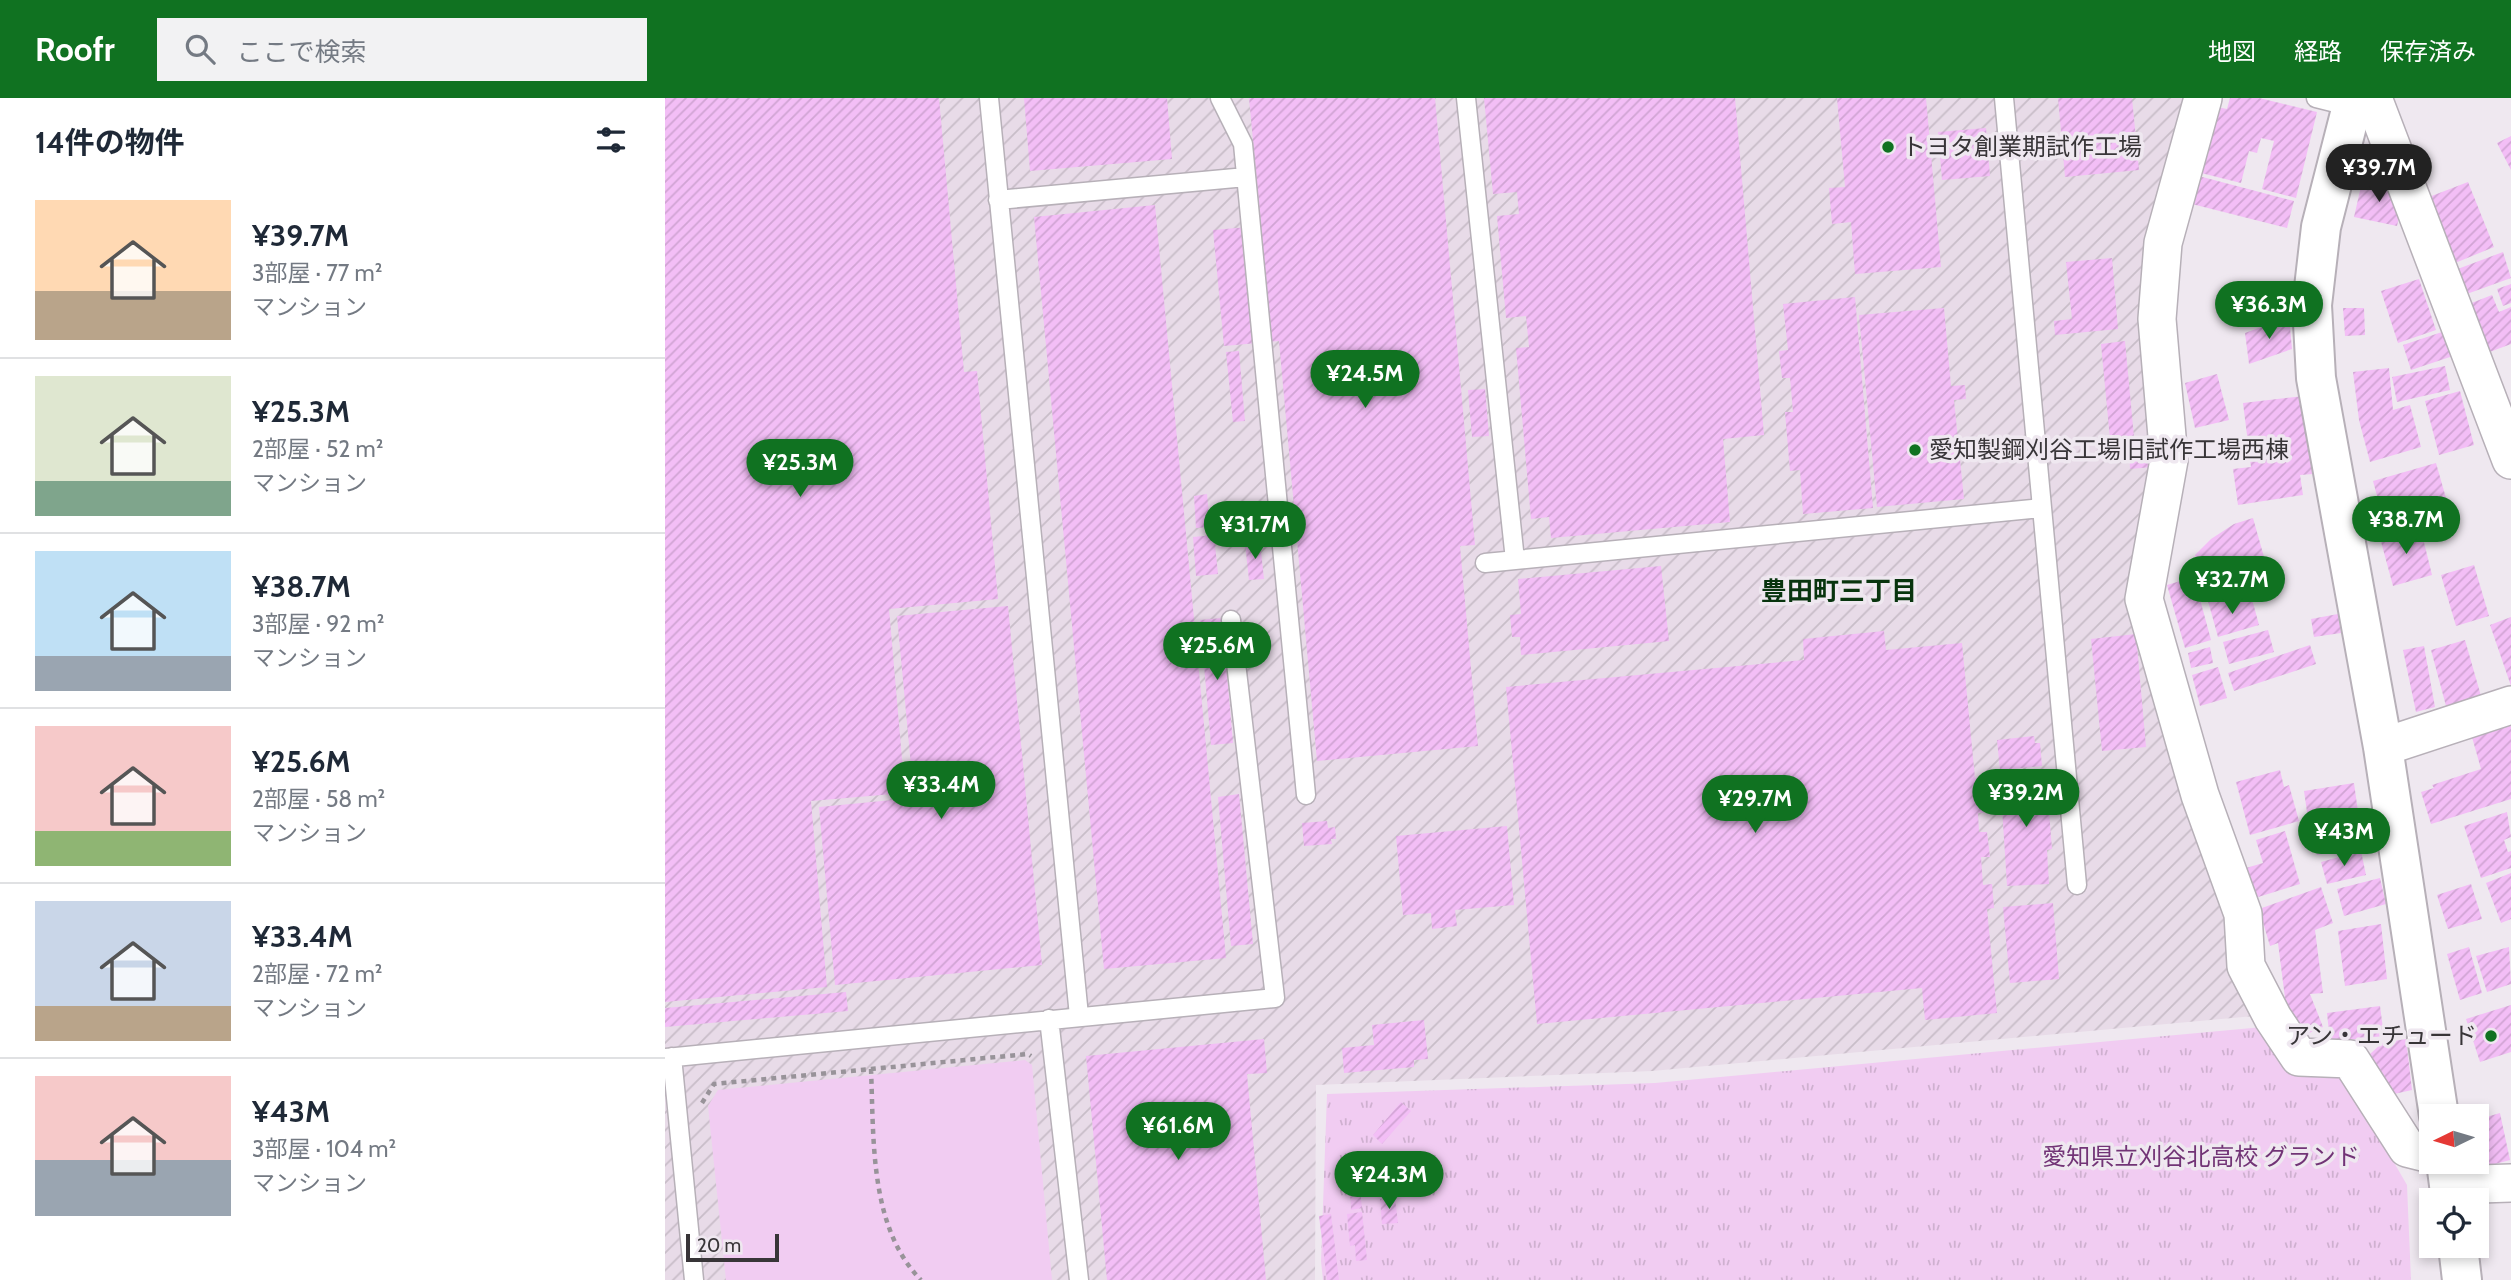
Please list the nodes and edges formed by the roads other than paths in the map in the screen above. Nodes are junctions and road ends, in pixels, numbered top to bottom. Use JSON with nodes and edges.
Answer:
{"nodes":[{"id":1,"x":989,"y":98,"type":"edge"},
{"id":2,"x":1220,"y":98,"type":"edge"},
{"id":3,"x":1466,"y":98,"type":"edge"},
{"id":4,"x":2004,"y":98,"type":"edge"},
{"id":5,"x":2203,"y":98,"type":"edge"},
{"id":6,"x":2349,"y":100,"type":"edge"},
{"id":7,"x":1246,"y":177,"type":"junction"},
{"id":8,"x":999,"y":200,"type":"junction"},
{"id":9,"x":2511,"y":460,"type":"edge"},
{"id":10,"x":2042,"y":509,"type":"junction"},
{"id":11,"x":1515,"y":560,"type":"junction"},
{"id":12,"x":1485,"y":563,"type":"dead end"},
{"id":13,"x":1231,"y":620,"type":"dead end"},
{"id":14,"x":2511,"y":705,"type":"edge"},
{"id":15,"x":2382,"y":747,"type":"junction"},
{"id":16,"x":1306,"y":795,"type":"dead end"},
{"id":17,"x":2077,"y":884,"type":"dead end"},
{"id":18,"x":1079,"y":1016,"type":"junction"},
{"id":19,"x":1049,"y":1018,"type":"junction"},
{"id":20,"x":669,"y":1058,"type":"edge"},
{"id":21,"x":2437,"y":1104,"type":"edge"},
{"id":22,"x":673,"y":1131,"type":"edge"},
{"id":23,"x":2444,"y":1175,"type":"edge"},
{"id":24,"x":2511,"y":1183,"type":"edge"},
{"id":25,"x":2459,"y":1258,"type":"edge"},
{"id":26,"x":694,"y":1280,"type":"edge"},
{"id":27,"x":1079,"y":1280,"type":"edge"},
{"id":28,"x":2462,"y":1280,"type":"edge"}],
"edges":[{"from":1,"to":8,"type":"lane"},
{"from":2,"to":7,"type":"lane"},
{"from":3,"to":11,"type":"lane"},
{"from":4,"to":10,"type":"lane"},
{"from":5,"to":23,"type":"street"},
{"from":6,"to":9,"type":"street"},
{"from":6,"to":15,"type":"street"},
{"from":7,"to":8,"type":"lane"},
{"from":7,"to":16,"type":"lane"},
{"from":8,"to":18,"type":"lane"},
{"from":10,"to":11,"type":"lane"},
{"from":10,"to":17,"type":"lane"},
{"from":11,"to":12,"type":"lane"},
{"from":13,"to":18,"type":"lane"},
{"from":14,"to":15,"type":"street"},
{"from":15,"to":21,"type":"street"},
{"from":18,"to":19,"type":"lane"},
{"from":19,"to":20,"type":"lane"},
{"from":19,"to":27,"type":"lane"},
{"from":20,"to":22,"type":"lane"},
{"from":22,"to":26,"type":"lane"},
{"from":23,"to":24,"type":"street"},
{"from":25,"to":28,"type":"street"}]}
